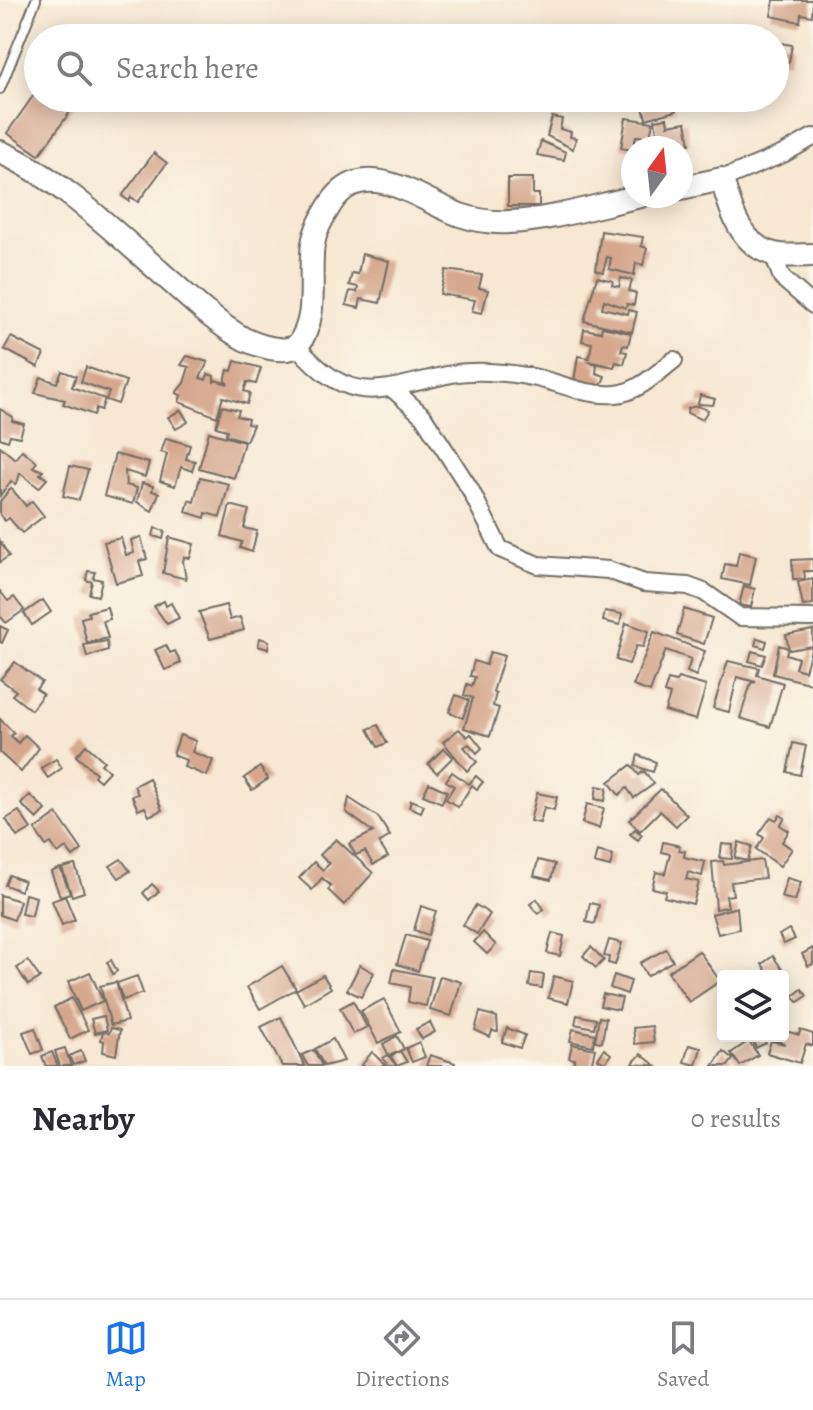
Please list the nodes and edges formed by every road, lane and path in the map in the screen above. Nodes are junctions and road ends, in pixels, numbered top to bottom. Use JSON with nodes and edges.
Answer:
{"nodes":[{"id":1,"x":36,"y":0,"type":"edge"},
{"id":2,"x":26,"y":24,"type":"edge"},
{"id":3,"x":24,"y":30,"type":"edge"},
{"id":4,"x":0,"y":89,"type":"edge"},
{"id":5,"x":813,"y":137,"type":"edge"},
{"id":6,"x":0,"y":152,"type":"edge"},
{"id":7,"x":722,"y":179,"type":"junction"},
{"id":8,"x":693,"y":185,"type":"edge"},
{"id":9,"x":621,"y":200,"type":"edge"},
{"id":10,"x":773,"y":254,"type":"junction"},
{"id":11,"x":813,"y":255,"type":"edge"},
{"id":12,"x":813,"y":305,"type":"edge"},
{"id":13,"x":297,"y":346,"type":"junction"},
{"id":14,"x":674,"y":360,"type":"dead end"},
{"id":15,"x":394,"y":390,"type":"junction"},
{"id":16,"x":813,"y":618,"type":"edge"}],
"edges":[{"from":1,"to":2,"type":"lane"},
{"from":3,"to":4,"type":"lane"},
{"from":5,"to":7,"type":"street"},
{"from":6,"to":13,"type":"street"},
{"from":7,"to":8,"type":"street"},
{"from":7,"to":10,"type":"street"},
{"from":9,"to":13,"type":"street"},
{"from":10,"to":11,"type":"street"},
{"from":10,"to":12,"type":"street"},
{"from":13,"to":15,"type":"street"},
{"from":14,"to":15,"type":"street"},
{"from":15,"to":16,"type":"street"}]}
